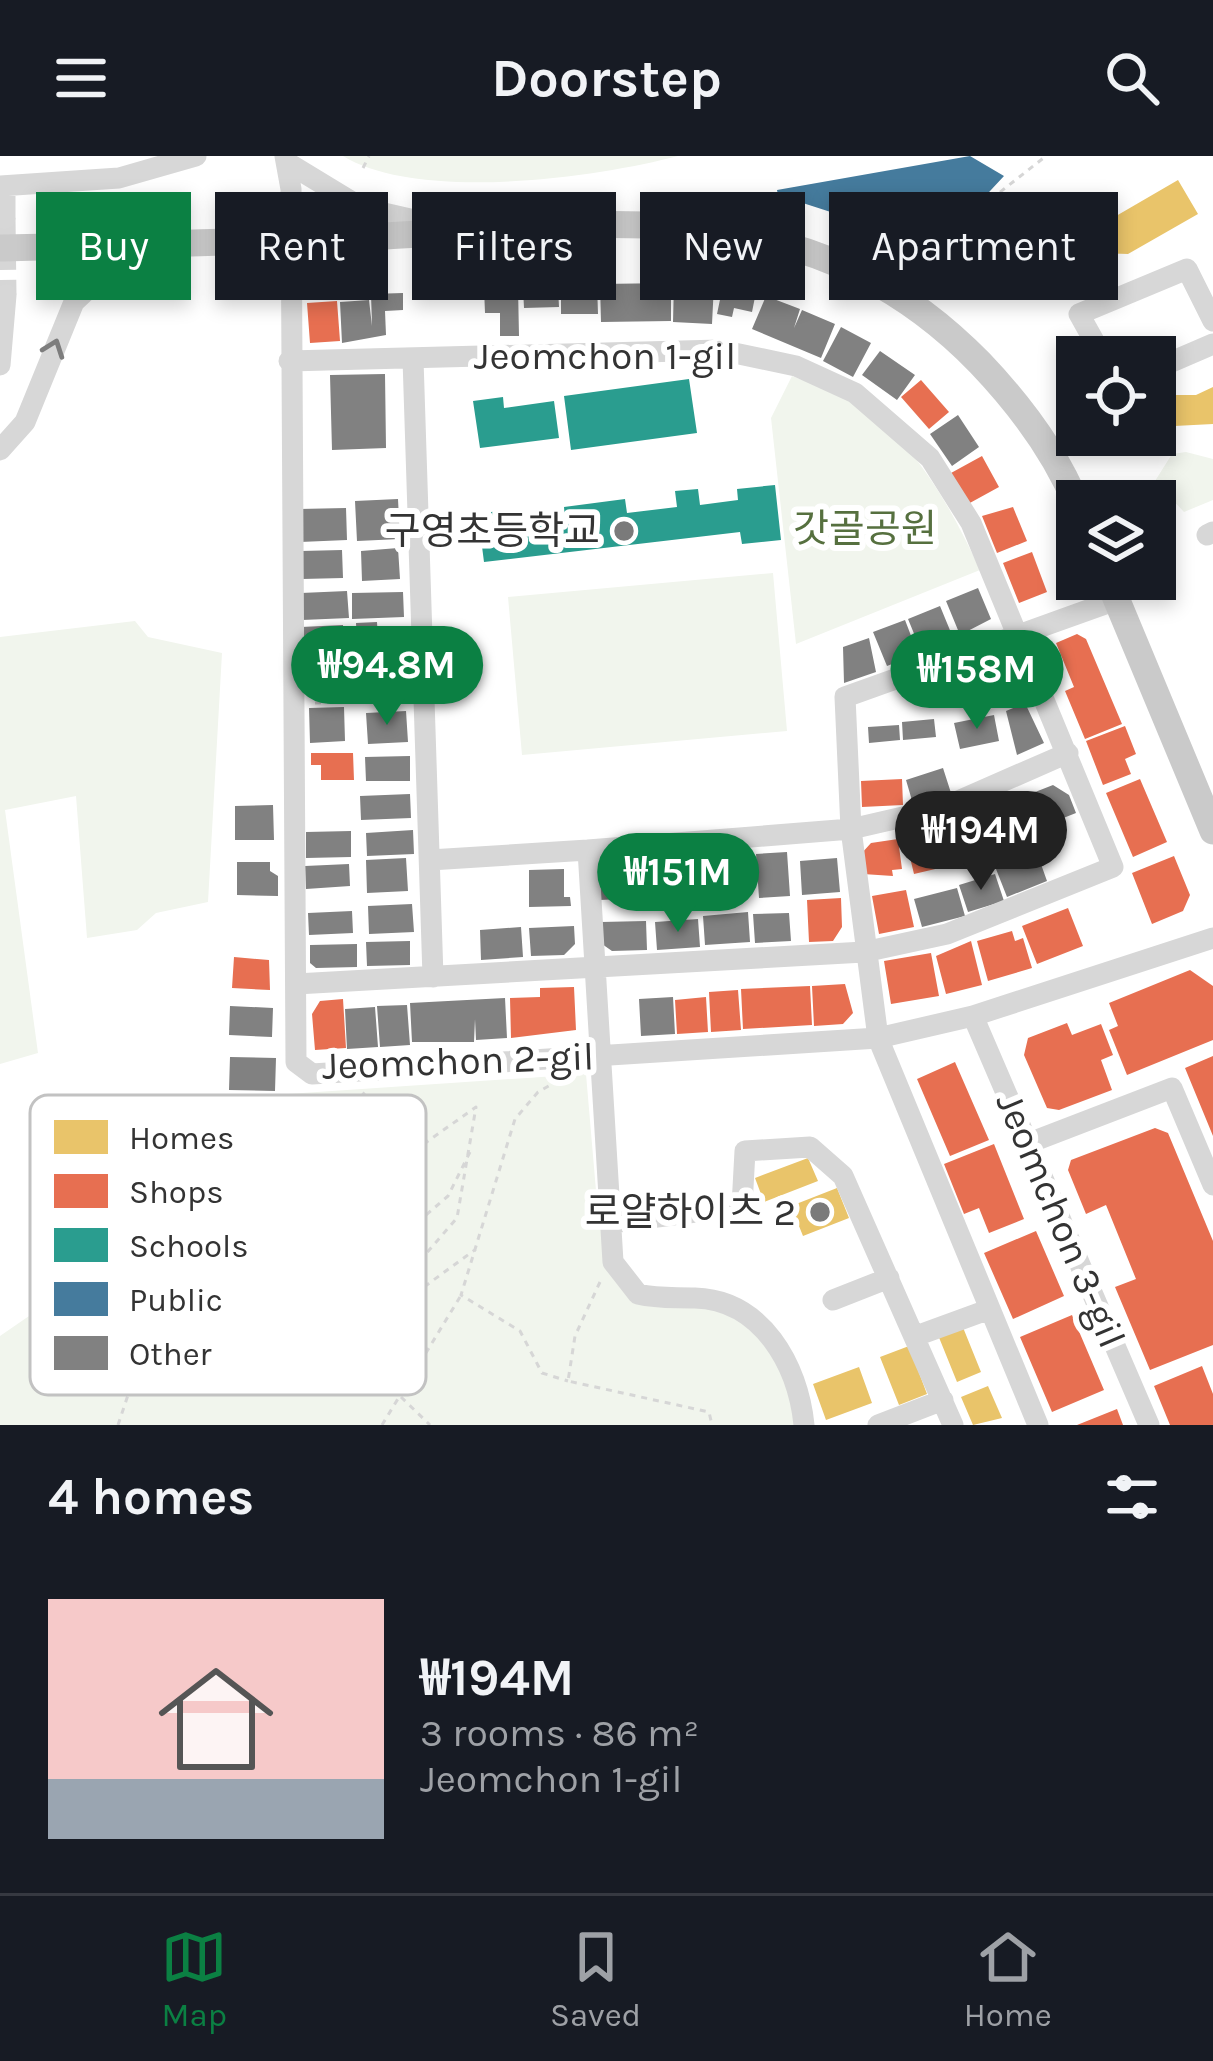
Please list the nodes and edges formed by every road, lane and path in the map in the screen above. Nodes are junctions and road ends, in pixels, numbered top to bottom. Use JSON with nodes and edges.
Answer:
{"nodes":[{"id":1,"x":196,"y":156,"type":"edge"},
{"id":2,"x":368,"y":156,"type":"edge"},
{"id":3,"x":1046,"y":156,"type":"edge"},
{"id":4,"x":287,"y":160,"type":"edge"},
{"id":5,"x":363,"y":168,"type":"dead end"},
{"id":6,"x":2,"y":186,"type":"edge"},
{"id":7,"x":288,"y":192,"type":"edge"},
{"id":8,"x":1000,"y":192,"type":"edge"},
{"id":9,"x":5,"y":218,"type":"dead end"},
{"id":10,"x":412,"y":220,"type":"edge"},
{"id":11,"x":616,"y":225,"type":"edge"},
{"id":12,"x":36,"y":247,"type":"edge"},
{"id":13,"x":0,"y":248,"type":"edge"},
{"id":14,"x":829,"y":259,"type":"edge"},
{"id":15,"x":6,"y":295,"type":"dead end"},
{"id":16,"x":76,"y":300,"type":"edge"},
{"id":17,"x":289,"y":300,"type":"edge"},
{"id":18,"x":905,"y":300,"type":"edge"},
{"id":19,"x":1213,"y":321,"type":"edge"},
{"id":20,"x":1091,"y":336,"type":"edge"},
{"id":21,"x":1213,"y":344,"type":"edge"},
{"id":22,"x":413,"y":359,"type":"junction"},
{"id":23,"x":1176,"y":360,"type":"edge"},
{"id":24,"x":289,"y":362,"type":"junction"},
{"id":25,"x":0,"y":365,"type":"edge"},
{"id":26,"x":0,"y":450,"type":"edge"},
{"id":27,"x":1064,"y":480,"type":"edge"},
{"id":28,"x":1087,"y":600,"type":"edge"},
{"id":29,"x":1117,"y":600,"type":"edge"},
{"id":30,"x":1018,"y":631,"type":"junction"},
{"id":31,"x":424,"y":699,"type":"junction"},
{"id":32,"x":295,"y":703,"type":"junction"},
{"id":33,"x":1067,"y":753,"type":"junction"},
{"id":34,"x":850,"y":829,"type":"junction"},
{"id":35,"x":1213,"y":831,"type":"edge"},
{"id":36,"x":588,"y":850,"type":"junction"},
{"id":37,"x":430,"y":860,"type":"junction"},
{"id":38,"x":1213,"y":938,"type":"edge"},
{"id":39,"x":864,"y":952,"type":"junction"},
{"id":40,"x":593,"y":967,"type":"junction"},
{"id":41,"x":433,"y":976,"type":"junction"},
{"id":42,"x":296,"y":984,"type":"junction"},
{"id":43,"x":973,"y":1016,"type":"junction"},
{"id":44,"x":878,"y":1039,"type":"junction"},
{"id":45,"x":602,"y":1055,"type":"junction"},
{"id":46,"x":369,"y":1083,"type":"junction"},
{"id":47,"x":358,"y":1095,"type":"edge"},
{"id":48,"x":371,"y":1095,"type":"edge"},
{"id":49,"x":426,"y":1142,"type":"edge"},
{"id":50,"x":1029,"y":1143,"type":"junction"},
{"id":51,"x":470,"y":1152,"type":"junction"},
{"id":52,"x":1213,"y":1185,"type":"edge"},
{"id":53,"x":426,"y":1215,"type":"edge"},
{"id":54,"x":611,"y":1222,"type":"junction"},
{"id":55,"x":476,"y":1249,"type":"junction"},
{"id":56,"x":613,"y":1249,"type":"junction"},
{"id":57,"x":426,"y":1254,"type":"edge"},
{"id":58,"x":889,"y":1279,"type":"junction"},
{"id":59,"x":426,"y":1286,"type":"edge"},
{"id":60,"x":461,"y":1295,"type":"junction"},
{"id":61,"x":832,"y":1300,"type":"dead end"},
{"id":62,"x":990,"y":1309,"type":"junction"},
{"id":63,"x":916,"y":1336,"type":"junction"},
{"id":64,"x":426,"y":1353,"type":"edge"},
{"id":65,"x":568,"y":1381,"type":"junction"},
{"id":66,"x":128,"y":1395,"type":"edge"},
{"id":67,"x":400,"y":1396,"type":"joint"},
{"id":68,"x":943,"y":1400,"type":"junction"},
{"id":69,"x":118,"y":1425,"type":"edge"},
{"id":70,"x":382,"y":1425,"type":"edge"},
{"id":71,"x":430,"y":1425,"type":"edge"},
{"id":72,"x":712,"y":1425,"type":"edge"},
{"id":73,"x":805,"y":1425,"type":"edge"},
{"id":74,"x":878,"y":1425,"type":"edge"},
{"id":75,"x":953,"y":1425,"type":"edge"},
{"id":76,"x":1038,"y":1425,"type":"edge"},
{"id":77,"x":1149,"y":1425,"type":"edge"}],
"edges":[{"from":1,"to":6,"type":"street"},
{"from":2,"to":5,"type":"path"},
{"from":3,"to":8,"type":"path"},
{"from":4,"to":7,"type":"street","name":"Jeomchon 2-gil"},
{"from":4,"to":10,"type":"street"},
{"from":6,"to":9,"type":"street"},
{"from":11,"to":14,"type":"main road"},
{"from":12,"to":13,"type":"main road"},
{"from":15,"to":25,"type":"street"},
{"from":26,"to":16,"type":"street","one_way":true},
{"from":17,"to":24,"type":"street","name":"Jeomchon 2-gil"},
{"from":18,"to":27,"type":"main road"},
{"from":19,"to":20,"type":"street"},
{"from":21,"to":23,"type":"street"},
{"from":22,"to":24,"type":"street","name":"Jeomchon 1-gil"},
{"from":22,"to":30,"type":"street","name":"Jeomchon 1-gil"},
{"from":22,"to":31,"type":"street"},
{"from":24,"to":32,"type":"street","name":"Jeomchon 2-gil"},
{"from":28,"to":30,"type":"street"},
{"from":29,"to":35,"type":"main road"},
{"from":30,"to":33,"type":"street","name":"Jeomchon 1-gil"},
{"from":30,"to":34,"type":"street"},
{"from":31,"to":32,"type":"path"},
{"from":31,"to":37,"type":"street"},
{"from":32,"to":42,"type":"street","name":"Jeomchon 2-gil"},
{"from":33,"to":34,"type":"street"},
{"from":33,"to":39,"type":"street","name":"Jeomchon 1-gil"},
{"from":34,"to":36,"type":"street"},
{"from":34,"to":39,"type":"street"},
{"from":36,"to":37,"type":"street"},
{"from":36,"to":40,"type":"street"},
{"from":37,"to":41,"type":"street"},
{"from":38,"to":43,"type":"street","name":"Jeomchon 2-gil"},
{"from":39,"to":40,"type":"street","name":"Jeomchon 1-gil"},
{"from":39,"to":44,"type":"street"},
{"from":40,"to":41,"type":"street","name":"Jeomchon 1-gil"},
{"from":40,"to":45,"type":"street"},
{"from":41,"to":42,"type":"street","name":"Jeomchon 1-gil"},
{"from":42,"to":46,"type":"street","name":"Jeomchon 2-gil"},
{"from":43,"to":44,"type":"street","name":"Jeomchon 2-gil"},
{"from":43,"to":50,"type":"street","name":"Jeomchon 3-gil"},
{"from":44,"to":45,"type":"street","name":"Jeomchon 2-gil"},
{"from":44,"to":62,"type":"street"},
{"from":45,"to":46,"type":"street","name":"Jeomchon 2-gil"},
{"from":45,"to":54,"type":"street"},
{"from":45,"to":55,"type":"path"},
{"from":46,"to":47,"type":"path"},
{"from":46,"to":48,"type":"path"},
{"from":49,"to":51,"type":"path"},
{"from":50,"to":52,"type":"street"},
{"from":50,"to":77,"type":"street","name":"Jeomchon 3-gil"},
{"from":51,"to":53,"type":"path"},
{"from":51,"to":57,"type":"path"},
{"from":54,"to":56,"type":"street"},
{"from":54,"to":58,"type":"street"},
{"from":55,"to":59,"type":"path"},
{"from":55,"to":60,"type":"path"},
{"from":56,"to":65,"type":"path"},
{"from":56,"to":73,"type":"street"},
{"from":58,"to":61,"type":"street"},
{"from":58,"to":63,"type":"street"},
{"from":60,"to":64,"type":"path"},
{"from":60,"to":65,"type":"path"},
{"from":62,"to":63,"type":"street"},
{"from":62,"to":76,"type":"street"},
{"from":63,"to":68,"type":"street"},
{"from":65,"to":72,"type":"path"},
{"from":66,"to":69,"type":"path"},
{"from":67,"to":70,"type":"path"},
{"from":67,"to":71,"type":"path"},
{"from":68,"to":74,"type":"street"},
{"from":68,"to":75,"type":"street"}]}
